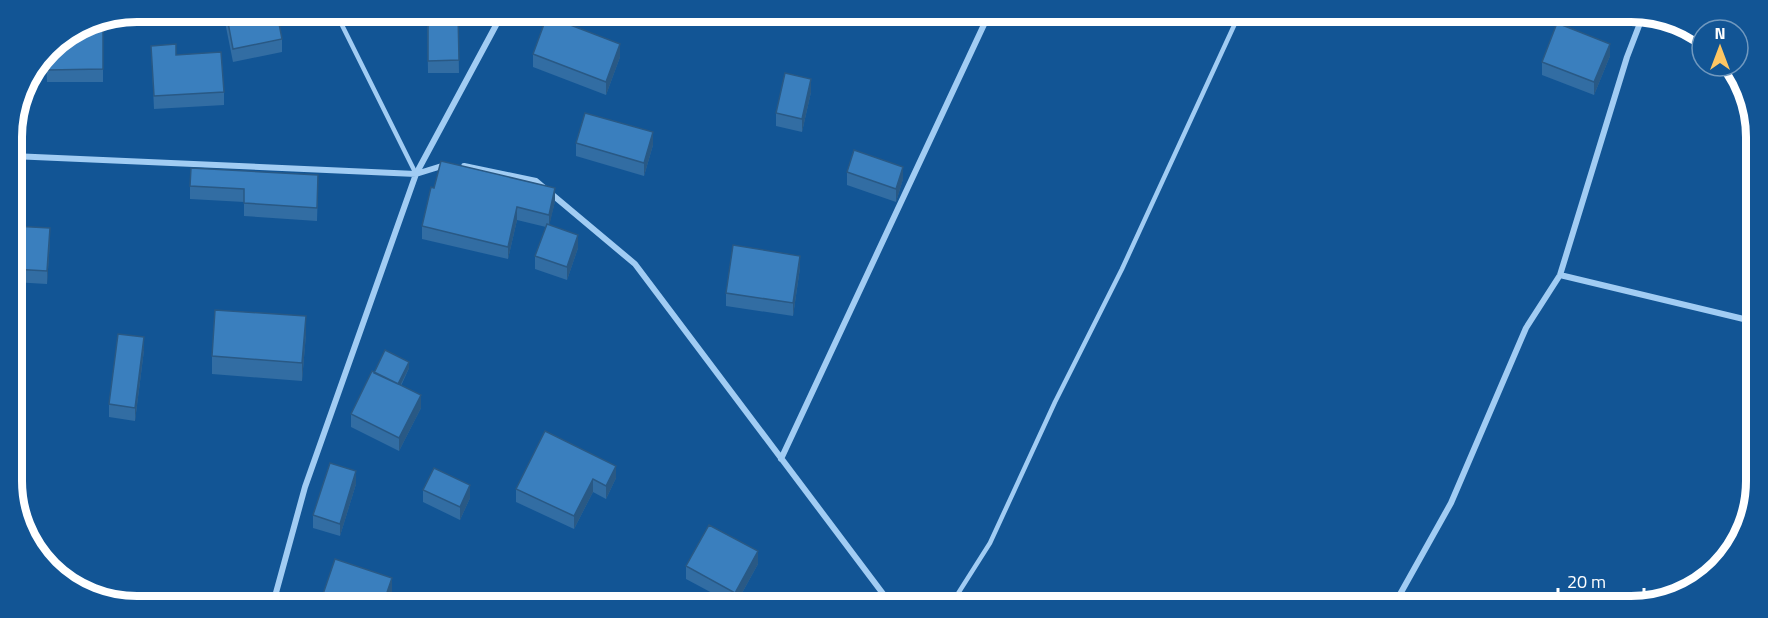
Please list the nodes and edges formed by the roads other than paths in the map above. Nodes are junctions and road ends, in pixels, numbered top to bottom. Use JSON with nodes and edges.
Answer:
{"nodes":[{"id":1,"x":340,"y":22,"type":"edge"},
{"id":2,"x":498,"y":22,"type":"edge"},
{"id":3,"x":985,"y":22,"type":"edge"},
{"id":4,"x":1236,"y":22,"type":"edge"},
{"id":5,"x":1640,"y":23,"type":"edge"},
{"id":6,"x":23,"y":156,"type":"edge"},
{"id":7,"x":448,"y":163,"type":"edge"},
{"id":8,"x":459,"y":166,"type":"edge"},
{"id":9,"x":416,"y":174,"type":"junction"},
{"id":10,"x":1560,"y":276,"type":"junction"},
{"id":11,"x":1746,"y":320,"type":"edge"},
{"id":12,"x":781,"y":459,"type":"junction"},
{"id":13,"x":957,"y":595,"type":"edge"},
{"id":14,"x":1399,"y":595,"type":"edge"},
{"id":15,"x":274,"y":596,"type":"edge"},
{"id":16,"x":884,"y":596,"type":"edge"}],
"edges":[{"from":1,"to":9,"type":"lane"},
{"from":2,"to":9,"type":"street"},
{"from":3,"to":12,"type":"street"},
{"from":4,"to":13,"type":"lane"},
{"from":5,"to":10,"type":"street"},
{"from":6,"to":9,"type":"street"},
{"from":7,"to":9,"type":"street"},
{"from":8,"to":12,"type":"street"},
{"from":9,"to":15,"type":"street"},
{"from":10,"to":11,"type":"street"},
{"from":10,"to":14,"type":"street"},
{"from":12,"to":16,"type":"street"}]}
